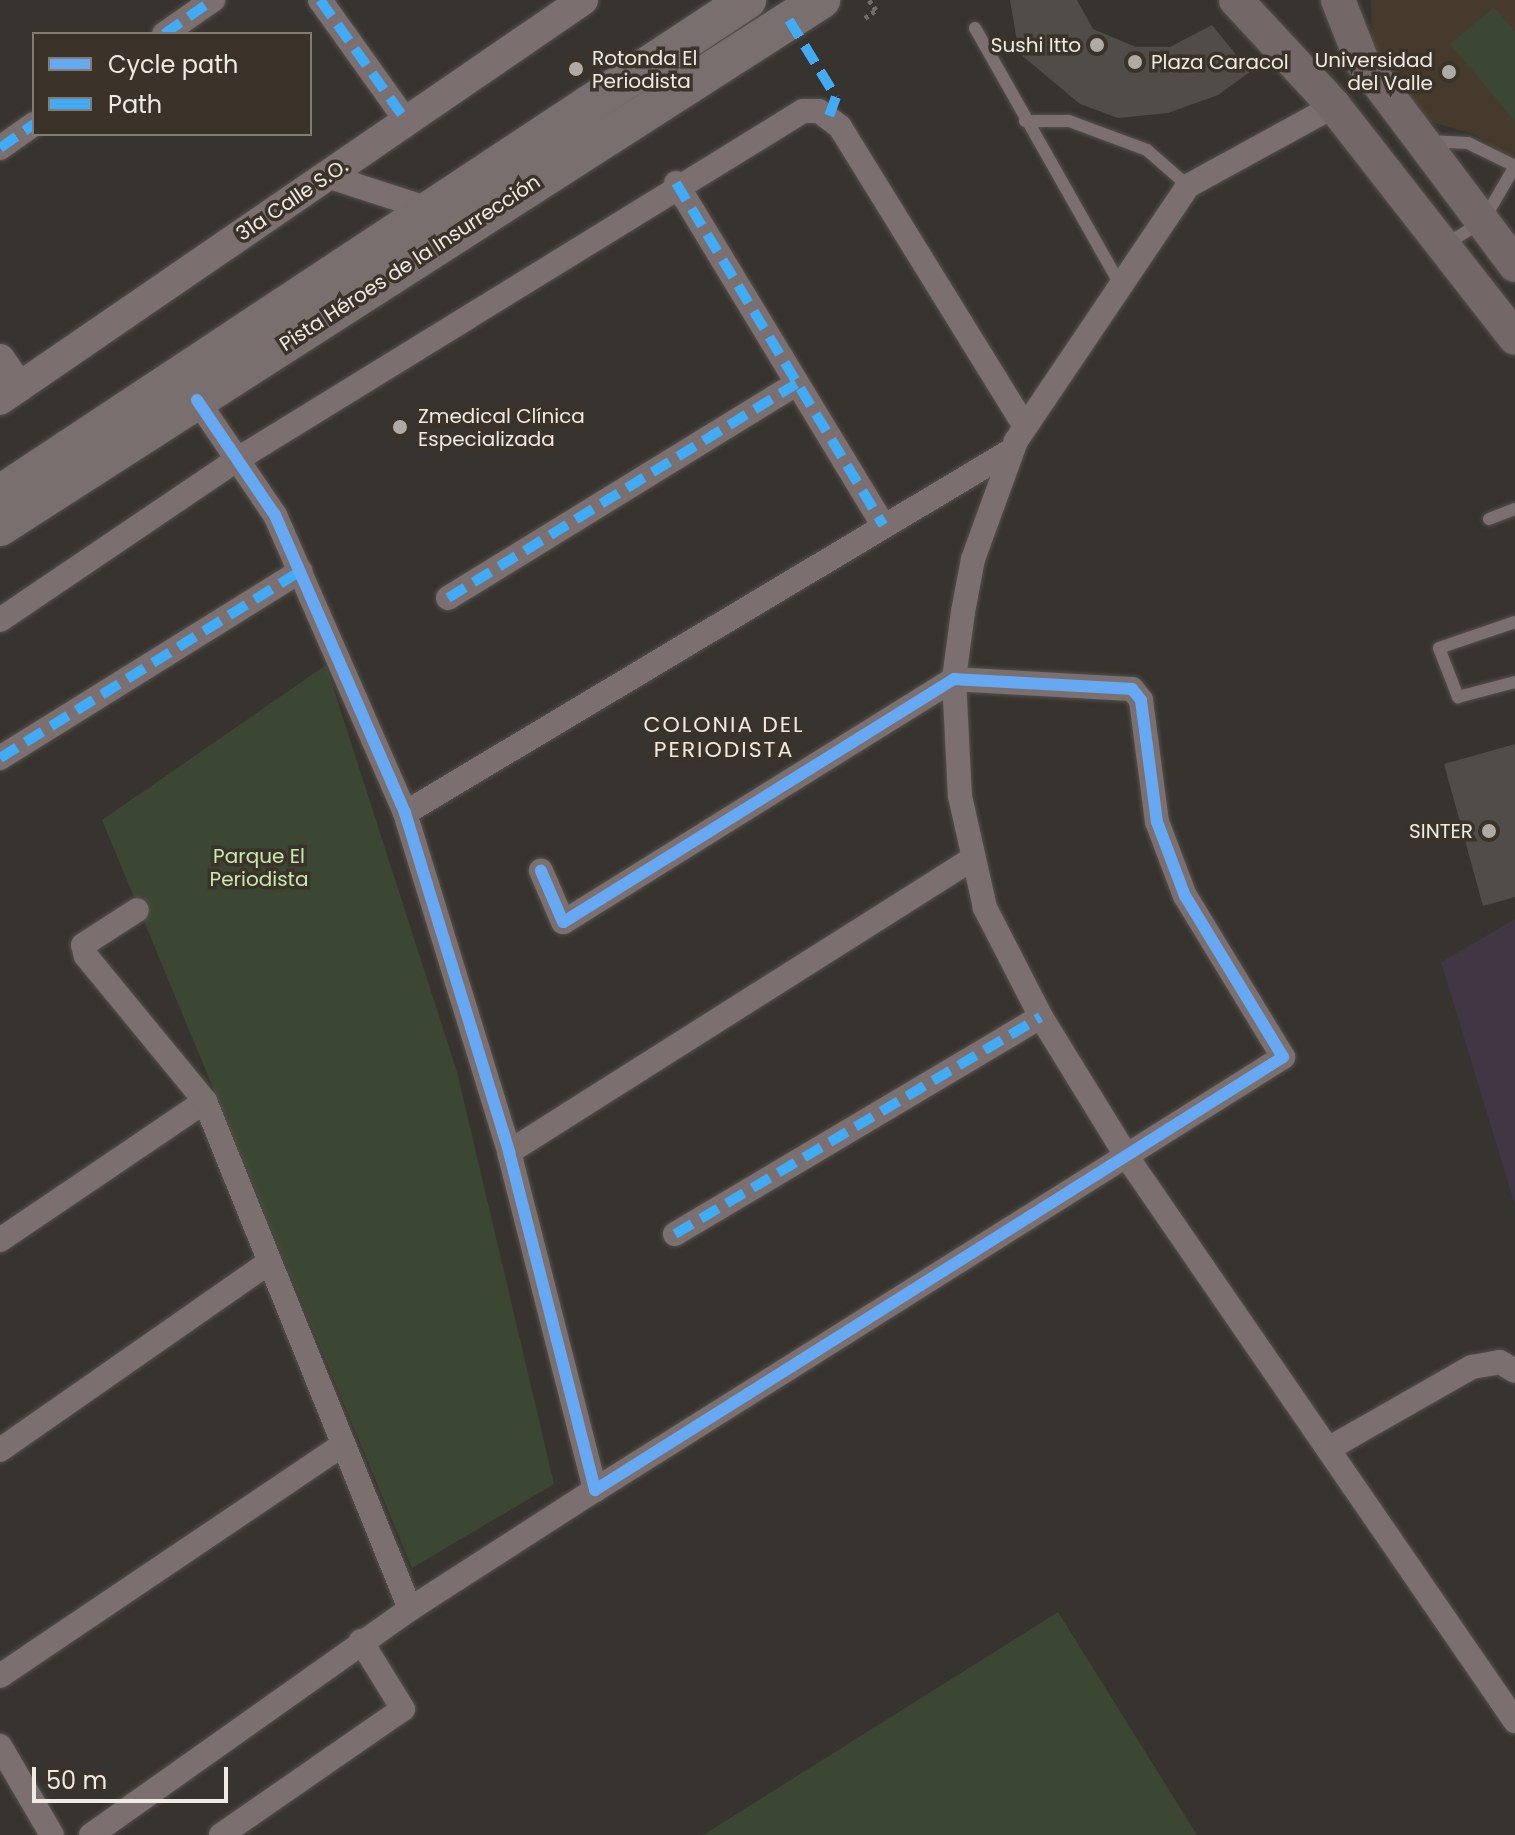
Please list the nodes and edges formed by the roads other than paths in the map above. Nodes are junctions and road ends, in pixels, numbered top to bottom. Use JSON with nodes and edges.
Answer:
{"nodes":[{"id":1,"x":213,"y":0,"type":"edge"},
{"id":2,"x":320,"y":0,"type":"edge"},
{"id":3,"x":583,"y":0,"type":"edge"},
{"id":4,"x":821,"y":0,"type":"edge"},
{"id":5,"x":1236,"y":0,"type":"edge"},
{"id":6,"x":1338,"y":0,"type":"edge"},
{"id":7,"x":730,"y":3,"type":"edge"},
{"id":8,"x":975,"y":28,"type":"dead end"},
{"id":9,"x":167,"y":32,"type":"edge"},
{"id":10,"x":1334,"y":106,"type":"junction"},
{"id":11,"x":1025,"y":121,"type":"junction"},
{"id":12,"x":407,"y":122,"type":"junction"},
{"id":13,"x":32,"y":125,"type":"edge"},
{"id":14,"x":1418,"y":142,"type":"junction"},
{"id":15,"x":0,"y":148,"type":"edge"},
{"id":16,"x":1515,"y":166,"type":"edge"},
{"id":17,"x":327,"y":176,"type":"junction"},
{"id":18,"x":676,"y":183,"type":"junction"},
{"id":19,"x":1188,"y":186,"type":"junction"},
{"id":20,"x":432,"y":210,"type":"junction"},
{"id":21,"x":1483,"y":221,"type":"junction"},
{"id":22,"x":1442,"y":247,"type":"junction"},
{"id":23,"x":1515,"y":265,"type":"edge"},
{"id":24,"x":1118,"y":281,"type":"junction"},
{"id":25,"x":1515,"y":338,"type":"edge"},
{"id":26,"x":0,"y":359,"type":"edge"},
{"id":27,"x":796,"y":384,"type":"junction"},
{"id":28,"x":10,"y":393,"type":"edge"},
{"id":29,"x":197,"y":400,"type":"junction"},
{"id":30,"x":1025,"y":427,"type":"junction"},
{"id":31,"x":1012,"y":450,"type":"junction"},
{"id":32,"x":238,"y":459,"type":"junction"},
{"id":33,"x":968,"y":476,"type":"junction"},
{"id":34,"x":0,"y":494,"type":"edge"},
{"id":35,"x":993,"y":494,"type":"junction"},
{"id":36,"x":1515,"y":509,"type":"edge"},
{"id":37,"x":1489,"y":519,"type":"dead end"},
{"id":38,"x":883,"y":525,"type":"junction"},
{"id":39,"x":0,"y":527,"type":"edge"},
{"id":40,"x":301,"y":571,"type":"junction"},
{"id":41,"x":448,"y":598,"type":"dead end"},
{"id":42,"x":0,"y":620,"type":"edge"},
{"id":43,"x":1515,"y":622,"type":"edge"},
{"id":44,"x":954,"y":679,"type":"junction"},
{"id":45,"x":1515,"y":682,"type":"edge"},
{"id":46,"x":0,"y":758,"type":"edge"},
{"id":47,"x":405,"y":813,"type":"junction"},
{"id":48,"x":969,"y":861,"type":"junction"},
{"id":49,"x":541,"y":871,"type":"dead end"},
{"id":50,"x":137,"y":910,"type":"dead end"},
{"id":51,"x":1041,"y":1017,"type":"junction"},
{"id":52,"x":205,"y":1101,"type":"junction"},
{"id":53,"x":509,"y":1152,"type":"junction"},
{"id":54,"x":1127,"y":1157,"type":"junction"},
{"id":55,"x":675,"y":1234,"type":"dead end"},
{"id":56,"x":0,"y":1240,"type":"edge"},
{"id":57,"x":269,"y":1262,"type":"junction"},
{"id":58,"x":1515,"y":1371,"type":"edge"},
{"id":59,"x":341,"y":1446,"type":"junction"},
{"id":60,"x":1328,"y":1449,"type":"junction"},
{"id":61,"x":0,"y":1450,"type":"edge"},
{"id":62,"x":595,"y":1490,"type":"junction"},
{"id":63,"x":410,"y":1609,"type":"junction"},
{"id":64,"x":361,"y":1641,"type":"junction"},
{"id":65,"x":0,"y":1676,"type":"edge"},
{"id":66,"x":1509,"y":1712,"type":"edge"},
{"id":67,"x":0,"y":1746,"type":"edge"},
{"id":68,"x":52,"y":1835,"type":"edge"},
{"id":69,"x":91,"y":1835,"type":"edge"},
{"id":70,"x":221,"y":1835,"type":"edge"}],
"edges":[{"from":1,"to":9,"type":"street"},
{"from":2,"to":12,"type":"street"},
{"from":3,"to":12,"type":"street","name":"31a Calle S.O."},
{"from":4,"to":29,"type":"main road","name":"Pista Héroes de la Insurrección"},
{"from":5,"to":10,"type":"main road"},
{"from":6,"to":14,"type":"main road"},
{"from":7,"to":20,"type":"main road","name":"Pista Héroes de la Insurrección"},
{"from":8,"to":11,"type":"lane"},
{"from":10,"to":19,"type":"street"},
{"from":10,"to":22,"type":"main road"},
{"from":11,"to":19,"type":"lane"},
{"from":11,"to":24,"type":"lane"},
{"from":12,"to":17,"type":"street","name":"31a Calle S.O."},
{"from":13,"to":15,"type":"street"},
{"from":14,"to":16,"type":"lane"},
{"from":14,"to":21,"type":"main road"},
{"from":16,"to":21,"type":"lane"},
{"from":17,"to":20,"type":"street"},
{"from":17,"to":28,"type":"street","name":"31a Calle S.O."},
{"from":18,"to":27,"type":"street"},
{"from":18,"to":30,"type":"street"},
{"from":18,"to":32,"type":"street"},
{"from":19,"to":24,"type":"street"},
{"from":20,"to":34,"type":"main road","name":"Pista Héroes de la Insurrección"},
{"from":21,"to":22,"type":"lane"},
{"from":21,"to":23,"type":"main road"},
{"from":22,"to":25,"type":"main road"},
{"from":24,"to":30,"type":"street"},
{"from":26,"to":28,"type":"street"},
{"from":27,"to":38,"type":"street"},
{"from":27,"to":41,"type":"street"},
{"from":29,"to":32,"type":"street"},
{"from":29,"to":39,"type":"main road","name":"Pista Héroes de la Insurrección"},
{"from":30,"to":31,"type":"street"},
{"from":31,"to":33,"type":"street"},
{"from":31,"to":35,"type":"street"},
{"from":32,"to":40,"type":"street"},
{"from":32,"to":42,"type":"street"},
{"from":33,"to":35,"type":"street"},
{"from":33,"to":38,"type":"street"},
{"from":35,"to":44,"type":"street"},
{"from":36,"to":37,"type":"lane"},
{"from":38,"to":47,"type":"street"},
{"from":40,"to":46,"type":"street"},
{"from":40,"to":47,"type":"street"},
{"from":43,"to":45,"type":"lane"},
{"from":44,"to":48,"type":"street"},
{"from":44,"to":49,"type":"street"},
{"from":44,"to":54,"type":"street"},
{"from":47,"to":53,"type":"street"},
{"from":48,"to":51,"type":"street"},
{"from":48,"to":53,"type":"street"},
{"from":50,"to":52,"type":"street"},
{"from":51,"to":54,"type":"street"},
{"from":51,"to":55,"type":"street"},
{"from":52,"to":56,"type":"street"},
{"from":52,"to":57,"type":"street"},
{"from":53,"to":62,"type":"street"},
{"from":54,"to":60,"type":"street"},
{"from":54,"to":62,"type":"street"},
{"from":57,"to":59,"type":"street"},
{"from":57,"to":61,"type":"street"},
{"from":58,"to":60,"type":"street"},
{"from":59,"to":63,"type":"street"},
{"from":59,"to":65,"type":"street"},
{"from":60,"to":66,"type":"street"},
{"from":62,"to":63,"type":"street"},
{"from":63,"to":64,"type":"street"},
{"from":64,"to":69,"type":"street"},
{"from":64,"to":70,"type":"street"},
{"from":67,"to":68,"type":"street"}]}
